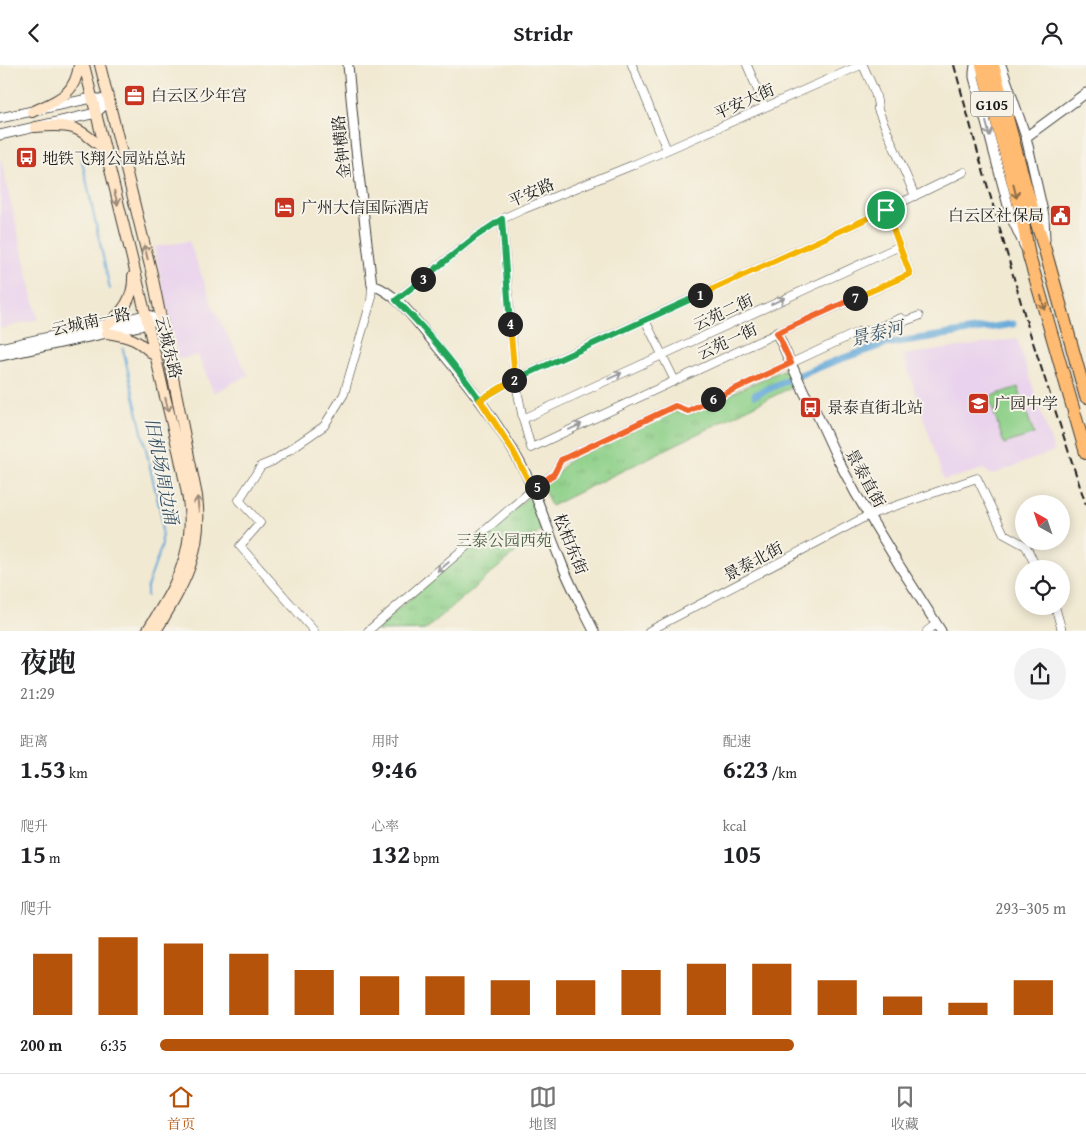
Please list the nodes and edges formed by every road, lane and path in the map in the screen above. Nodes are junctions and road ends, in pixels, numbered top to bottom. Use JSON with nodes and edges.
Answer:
{"nodes":[{"id":1,"x":79,"y":65,"type":"edge"},
{"id":2,"x":84,"y":65,"type":"edge"},
{"id":3,"x":100,"y":65,"type":"edge"},
{"id":4,"x":348,"y":65,"type":"edge"},
{"id":5,"x":632,"y":65,"type":"edge"},
{"id":6,"x":747,"y":65,"type":"edge"},
{"id":7,"x":862,"y":65,"type":"edge"},
{"id":8,"x":975,"y":65,"type":"edge"},
{"id":9,"x":982,"y":65,"type":"edge"},
{"id":10,"x":993,"y":65,"type":"edge"},
{"id":11,"x":1001,"y":65,"type":"edge"},
{"id":12,"x":1086,"y":93,"type":"edge"},
{"id":13,"x":92,"y":98,"type":"junction"},
{"id":14,"x":109,"y":101,"type":"junction"},
{"id":15,"x":765,"y":107,"type":"junction"},
{"id":16,"x":32,"y":112,"type":"junction"},
{"id":17,"x":96,"y":113,"type":"junction"},
{"id":18,"x":12,"y":116,"type":"junction"},
{"id":19,"x":0,"y":118,"type":"edge"},
{"id":20,"x":35,"y":127,"type":"junction"},
{"id":21,"x":15,"y":132,"type":"junction"},
{"id":22,"x":0,"y":135,"type":"edge"},
{"id":23,"x":1014,"y":141,"type":"junction"},
{"id":24,"x":667,"y":150,"type":"junction"},
{"id":25,"x":105,"y":151,"type":"junction"},
{"id":26,"x":964,"y":172,"type":"dead end"},
{"id":27,"x":915,"y":196,"type":"junction"},
{"id":28,"x":886,"y":210,"type":"junction"},
{"id":29,"x":502,"y":219,"type":"junction"},
{"id":30,"x":900,"y":246,"type":"junction"},
{"id":31,"x":1030,"y":256,"type":"junction"},
{"id":32,"x":132,"y":265,"type":"junction"},
{"id":33,"x":152,"y":274,"type":"junction"},
{"id":34,"x":137,"y":279,"type":"junction"},
{"id":35,"x":372,"y":285,"type":"junction"},
{"id":36,"x":396,"y":300,"type":"junction"},
{"id":37,"x":920,"y":316,"type":"dead end"},
{"id":38,"x":161,"y":317,"type":"junction"},
{"id":39,"x":147,"y":320,"type":"junction"},
{"id":40,"x":645,"y":320,"type":"junction"},
{"id":41,"x":106,"y":329,"type":"junction"},
{"id":42,"x":777,"y":333,"type":"junction"},
{"id":43,"x":0,"y":348,"type":"edge"},
{"id":44,"x":662,"y":355,"type":"junction"},
{"id":45,"x":0,"y":356,"type":"edge"},
{"id":46,"x":156,"y":357,"type":"junction"},
{"id":47,"x":791,"y":363,"type":"junction"},
{"id":48,"x":515,"y":379,"type":"junction"},
{"id":49,"x":675,"y":381,"type":"junction"},
{"id":50,"x":1086,"y":397,"type":"edge"},
{"id":51,"x":480,"y":400,"type":"junction"},
{"id":52,"x":523,"y":419,"type":"junction"},
{"id":53,"x":1086,"y":453,"type":"edge"},
{"id":54,"x":533,"y":489,"type":"junction"},
{"id":55,"x":868,"y":515,"type":"junction"},
{"id":56,"x":1033,"y":560,"type":"edge"},
{"id":57,"x":1058,"y":615,"type":"edge"},
{"id":58,"x":939,"y":627,"type":"edge"},
{"id":59,"x":147,"y":631,"type":"edge"},
{"id":60,"x":156,"y":631,"type":"edge"},
{"id":61,"x":314,"y":631,"type":"edge"},
{"id":62,"x":368,"y":631,"type":"edge"},
{"id":63,"x":594,"y":631,"type":"edge"},
{"id":64,"x":649,"y":631,"type":"edge"},
{"id":65,"x":927,"y":631,"type":"edge"},
{"id":66,"x":1062,"y":631,"type":"edge"}],
"edges":[{"from":1,"to":16,"type":"main road"},
{"from":2,"to":13,"type":"main road","name":"云城东路"},
{"from":3,"to":14,"type":"main road","name":"云城东路"},
{"from":4,"to":35,"type":"street","name":"金钟横路"},
{"from":5,"to":24,"type":"street"},
{"from":6,"to":15,"type":"street"},
{"from":7,"to":15,"type":"street","name":"平安大街"},
{"from":7,"to":27,"type":"street"},
{"from":8,"to":31,"type":"street","one_way":true},
{"from":9,"to":23,"type":"highway","number":"G105"},
{"from":10,"to":23,"type":"highway","number":"G105"},
{"from":11,"to":23,"type":"street"},
{"from":12,"to":23,"type":"street"},
{"from":13,"to":14,"type":"street"},
{"from":13,"to":16,"type":"street"},
{"from":13,"to":17,"type":"main road","name":"云城东路"},
{"from":14,"to":17,"type":"street"},
{"from":33,"to":14,"type":"main road","name":"云城东路","one_way":true},
{"from":15,"to":24,"type":"street","name":"平安大街"},
{"from":16,"to":18,"type":"street"},
{"from":17,"to":20,"type":"street"},
{"from":17,"to":25,"type":"main road","name":"云城东路"},
{"from":18,"to":19,"type":"street"},
{"from":18,"to":21,"type":"street"},
{"from":20,"to":21,"type":"street"},
{"from":20,"to":25,"type":"main road"},
{"from":21,"to":22,"type":"street"},
{"from":23,"to":31,"type":"highway","number":"G105","one_way":true},
{"from":23,"to":50,"type":"highway","number":"G105"},
{"from":24,"to":29,"type":"street","name":"平安路"},
{"from":25,"to":32,"type":"main road","name":"云城东路","one_way":true},
{"from":26,"to":27,"type":"street"},
{"from":27,"to":28,"type":"street"},
{"from":28,"to":30,"type":"street"},
{"from":28,"to":40,"type":"street"},
{"from":29,"to":36,"type":"street","name":"平安路"},
{"from":29,"to":48,"type":"street"},
{"from":30,"to":42,"type":"street","name":"云苑一街"},
{"from":44,"to":30,"type":"street","name":"云苑二街","one_way":true},
{"from":31,"to":53,"type":"highway","number":"G105","one_way":true},
{"from":32,"to":34,"type":"main road","name":"云城东路"},
{"from":32,"to":41,"type":"main road"},
{"from":33,"to":34,"type":"main road"},
{"from":33,"to":38,"type":"main road","name":"云城东路"},
{"from":34,"to":39,"type":"main road","name":"云城东路"},
{"from":35,"to":36,"type":"street","name":"松柏东街"},
{"from":35,"to":61,"type":"street"},
{"from":36,"to":51,"type":"street","name":"松柏东街"},
{"from":37,"to":47,"type":"street"},
{"from":38,"to":39,"type":"street","name":"云城南一路"},
{"from":60,"to":38,"type":"main road","name":"云城东路","one_way":true},
{"from":39,"to":41,"type":"street","name":"云城南一路"},
{"from":39,"to":46,"type":"main road","name":"云城东路"},
{"from":40,"to":44,"type":"street"},
{"from":40,"to":48,"type":"street"},
{"from":41,"to":43,"type":"street","name":"云城南一路"},
{"from":41,"to":45,"type":"street","name":"云城南一路"},
{"from":41,"to":46,"type":"main road"},
{"from":42,"to":47,"type":"street","name":"景泰直街"},
{"from":42,"to":49,"type":"street","name":"云苑一街"},
{"from":44,"to":49,"type":"street"},
{"from":52,"to":44,"type":"street","name":"云苑二街","one_way":true},
{"from":46,"to":59,"type":"main road","name":"云城东路","one_way":true},
{"from":47,"to":54,"type":"street"},
{"from":47,"to":55,"type":"street","name":"景泰直街"},
{"from":48,"to":51,"type":"street"},
{"from":48,"to":52,"type":"street"},
{"from":52,"to":49,"type":"street","name":"云苑一街","one_way":true},
{"from":51,"to":54,"type":"street","name":"松柏东街"},
{"from":54,"to":62,"type":"street","one_way":true},
{"from":54,"to":63,"type":"street","name":"松柏东街"},
{"from":55,"to":56,"type":"street","name":"景泰北街"},
{"from":55,"to":58,"type":"street","name":"景泰直街"},
{"from":55,"to":64,"type":"street","name":"景泰北街"},
{"from":57,"to":66,"type":"street"},
{"from":58,"to":65,"type":"street"}]}
